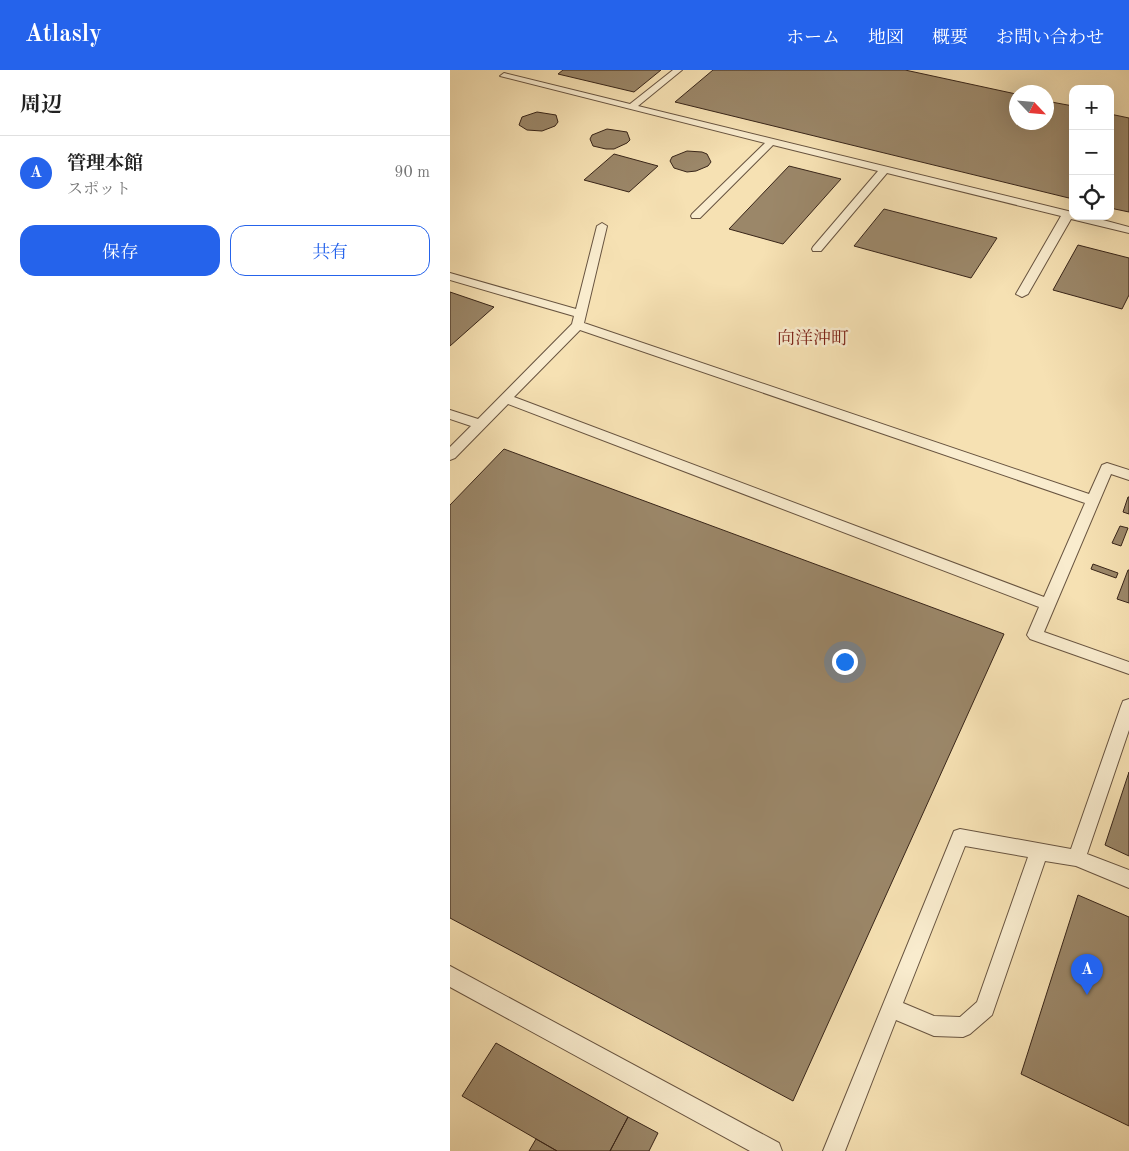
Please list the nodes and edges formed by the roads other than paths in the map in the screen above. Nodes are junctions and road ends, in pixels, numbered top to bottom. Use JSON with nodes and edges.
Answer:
{"nodes":[{"id":1,"x":531,"y":70,"type":"edge"},
{"id":2,"x":678,"y":70,"type":"edge"},
{"id":3,"x":504,"y":76,"type":"dead end"},
{"id":4,"x":518,"y":79,"type":"junction"},
{"id":5,"x":632,"y":107,"type":"junction"},
{"id":6,"x":772,"y":141,"type":"junction"},
{"id":7,"x":885,"y":169,"type":"junction"},
{"id":8,"x":1069,"y":214,"type":"edge"},
{"id":9,"x":696,"y":216,"type":"dead end"},
{"id":10,"x":1069,"y":220,"type":"edge"},
{"id":11,"x":1091,"y":220,"type":"edge"},
{"id":12,"x":602,"y":226,"type":"dead end"},
{"id":13,"x":1129,"y":230,"type":"edge"},
{"id":14,"x":817,"y":249,"type":"dead end"},
{"id":15,"x":450,"y":276,"type":"edge"},
{"id":16,"x":1022,"y":294,"type":"dead end"},
{"id":17,"x":579,"y":320,"type":"junction"},
{"id":18,"x":507,"y":399,"type":"junction"},
{"id":19,"x":450,"y":414,"type":"edge"},
{"id":20,"x":480,"y":425,"type":"junction"},
{"id":21,"x":450,"y":455,"type":"edge"},
{"id":22,"x":1129,"y":475,"type":"edge"},
{"id":23,"x":1093,"y":501,"type":"junction"},
{"id":24,"x":1049,"y":605,"type":"junction"},
{"id":25,"x":1129,"y":668,"type":"edge"},
{"id":26,"x":1129,"y":706,"type":"edge"},
{"id":27,"x":1039,"y":851,"type":"junction"},
{"id":28,"x":1077,"y":858,"type":"junction"},
{"id":29,"x":1129,"y":879,"type":"edge"},
{"id":30,"x":450,"y":976,"type":"edge"},
{"id":31,"x":891,"y":1008,"type":"junction"},
{"id":32,"x":772,"y":1151,"type":"edge"},
{"id":33,"x":834,"y":1151,"type":"edge"}],
"edges":[{"from":1,"to":4,"type":"lane"},
{"from":2,"to":5,"type":"lane"},
{"from":3,"to":4,"type":"lane"},
{"from":4,"to":5,"type":"lane"},
{"from":5,"to":6,"type":"lane"},
{"from":6,"to":7,"type":"lane"},
{"from":6,"to":9,"type":"lane"},
{"from":7,"to":8,"type":"lane"},
{"from":7,"to":14,"type":"lane"},
{"from":10,"to":16,"type":"lane"},
{"from":11,"to":13,"type":"lane"},
{"from":12,"to":17,"type":"lane"},
{"from":15,"to":17,"type":"lane"},
{"from":17,"to":18,"type":"lane"},
{"from":17,"to":23,"type":"lane"},
{"from":18,"to":20,"type":"lane"},
{"from":18,"to":24,"type":"lane"},
{"from":19,"to":20,"type":"lane"},
{"from":20,"to":21,"type":"lane"},
{"from":22,"to":23,"type":"lane"},
{"from":23,"to":24,"type":"lane"},
{"from":24,"to":25,"type":"lane"},
{"from":26,"to":28,"type":"lane"},
{"from":27,"to":28,"type":"lane"},
{"from":27,"to":31,"type":"lane"},
{"from":27,"to":31,"type":"lane"},
{"from":28,"to":29,"type":"lane"},
{"from":30,"to":32,"type":"lane"},
{"from":31,"to":33,"type":"lane"}]}
